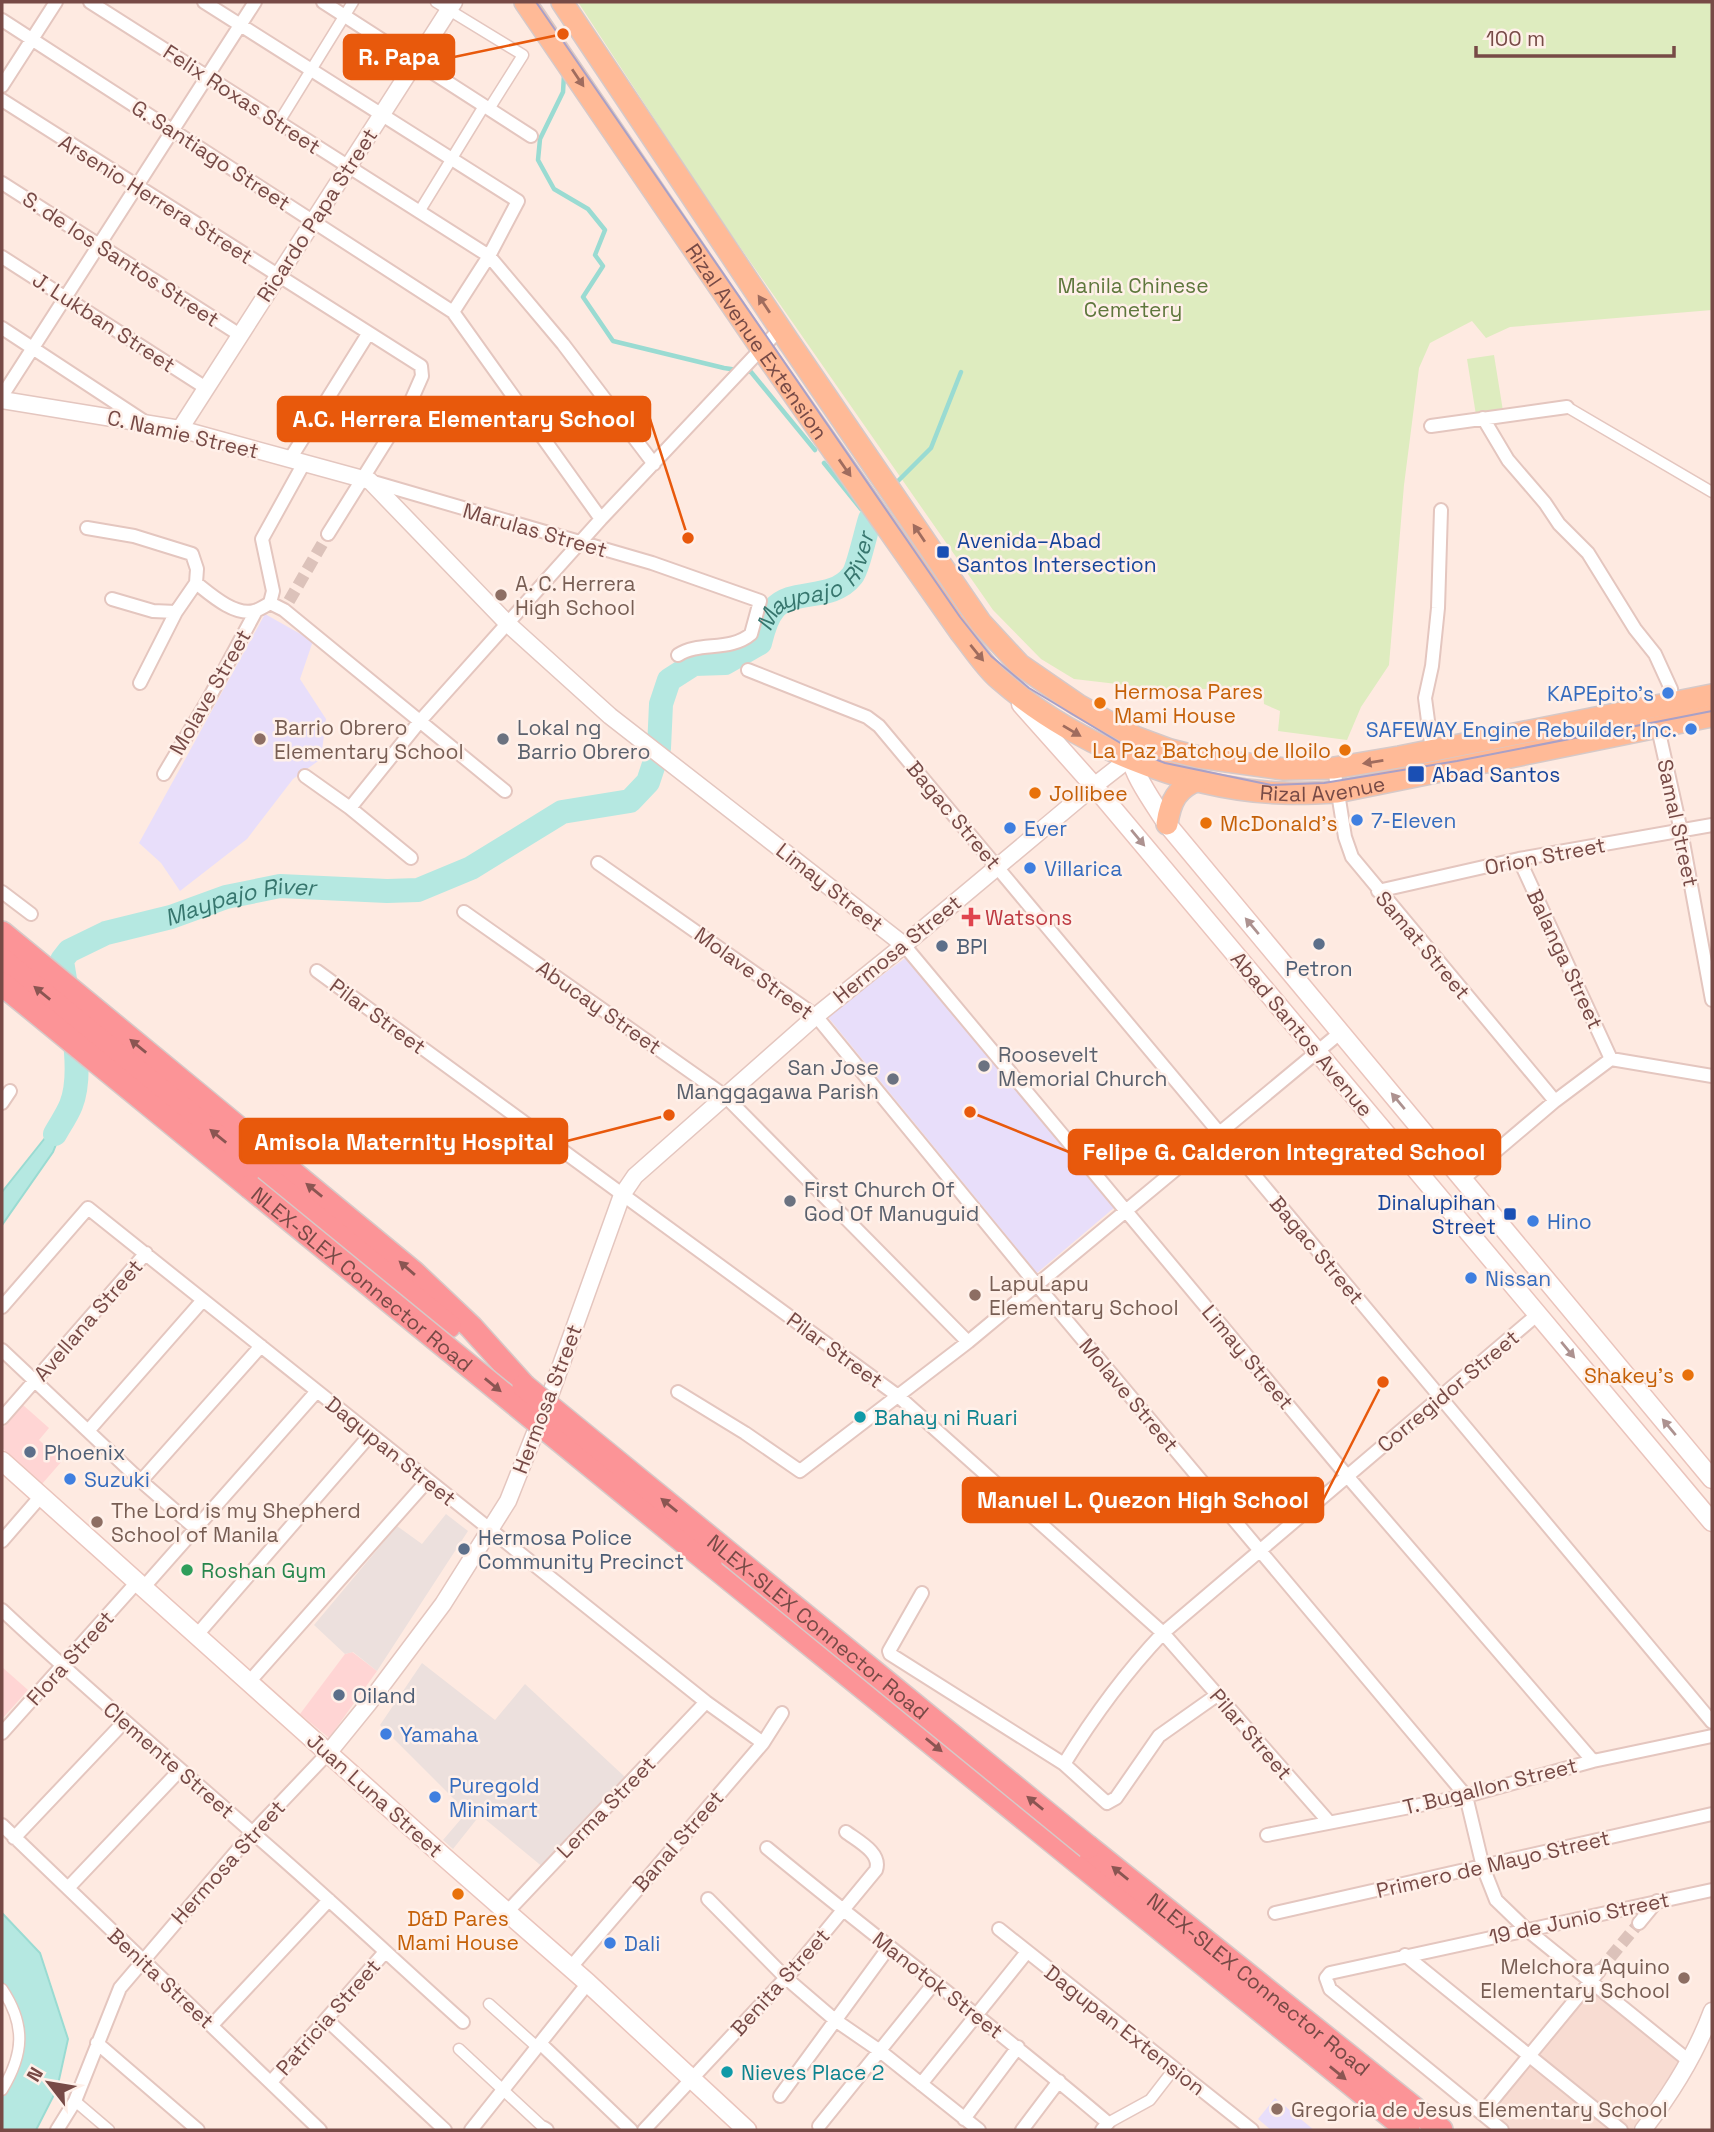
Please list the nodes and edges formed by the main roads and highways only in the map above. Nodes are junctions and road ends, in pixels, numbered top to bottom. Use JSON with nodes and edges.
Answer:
{"nodes":[{"id":1,"x":525,"y":2,"type":"edge"},
{"id":2,"x":562,"y":2,"type":"edge"},
{"id":3,"x":1020,"y":665,"type":"joint"},
{"id":4,"x":997,"y":677,"type":"junction"},
{"id":5,"x":1712,"y":695,"type":"edge"},
{"id":6,"x":1712,"y":716,"type":"edge"},
{"id":7,"x":1669,"y":719,"type":"junction"},
{"id":8,"x":1135,"y":737,"type":"junction"},
{"id":9,"x":1130,"y":758,"type":"junction"},
{"id":10,"x":1199,"y":780,"type":"junction"},
{"id":11,"x":1167,"y":824,"type":"junction"},
{"id":12,"x":2,"y":933,"type":"edge"},
{"id":13,"x":2,"y":960,"type":"edge"},
{"id":14,"x":5,"y":988,"type":"edge"},
{"id":15,"x":524,"y":1386,"type":"junction"},
{"id":16,"x":2,"y":1461,"type":"edge"},
{"id":17,"x":1712,"y":1479,"type":"edge"},
{"id":18,"x":1712,"y":1522,"type":"edge"},
{"id":19,"x":747,"y":2130,"type":"edge"},
{"id":20,"x":1408,"y":2130,"type":"edge"},
{"id":21,"x":1441,"y":2130,"type":"edge"}],
"edges":[{"from":1,"to":4,"type":"main road","name":"Rizal Avenue Extension","one_way":true},
{"from":3,"to":2,"type":"main road","name":"Rizal Avenue Extension","one_way":true},
{"from":3,"to":8,"type":"main road","name":"Rizal Avenue"},
{"from":4,"to":9,"type":"main road","name":"Rizal Avenue","one_way":true},
{"from":4,"to":18,"type":"main road","name":"Abad Santos Avenue","one_way":true},
{"from":5,"to":7,"type":"main road","name":"Rizal Avenue"},
{"from":6,"to":7,"type":"main road","name":"Rizal Avenue"},
{"from":7,"to":8,"type":"main road","name":"Rizal Avenue","one_way":true},
{"from":7,"to":10,"type":"main road","name":"Rizal Avenue"},
{"from":8,"to":9,"type":"main road"},
{"from":9,"to":10,"type":"main road","name":"Rizal Avenue"},
{"from":9,"to":11,"type":"main road","name":"Abad Santos Avenue"},
{"from":10,"to":11,"type":"main road"},
{"from":17,"to":11,"type":"main road","name":"Abad Santos Avenue","one_way":true},
{"from":15,"to":12,"type":"highway","one_way":true},
{"from":15,"to":13,"type":"highway","name":"NLEX-SLEX Connector Road","one_way":true},
{"from":14,"to":20,"type":"highway","name":"NLEX-SLEX Connector Road","one_way":true,"bridge":true},
{"from":21,"to":15,"type":"highway","name":"NLEX-SLEX Connector Road","one_way":true,"bridge":true},
{"from":16,"to":19,"type":"main road","name":"Juan Luna Street"}]}
